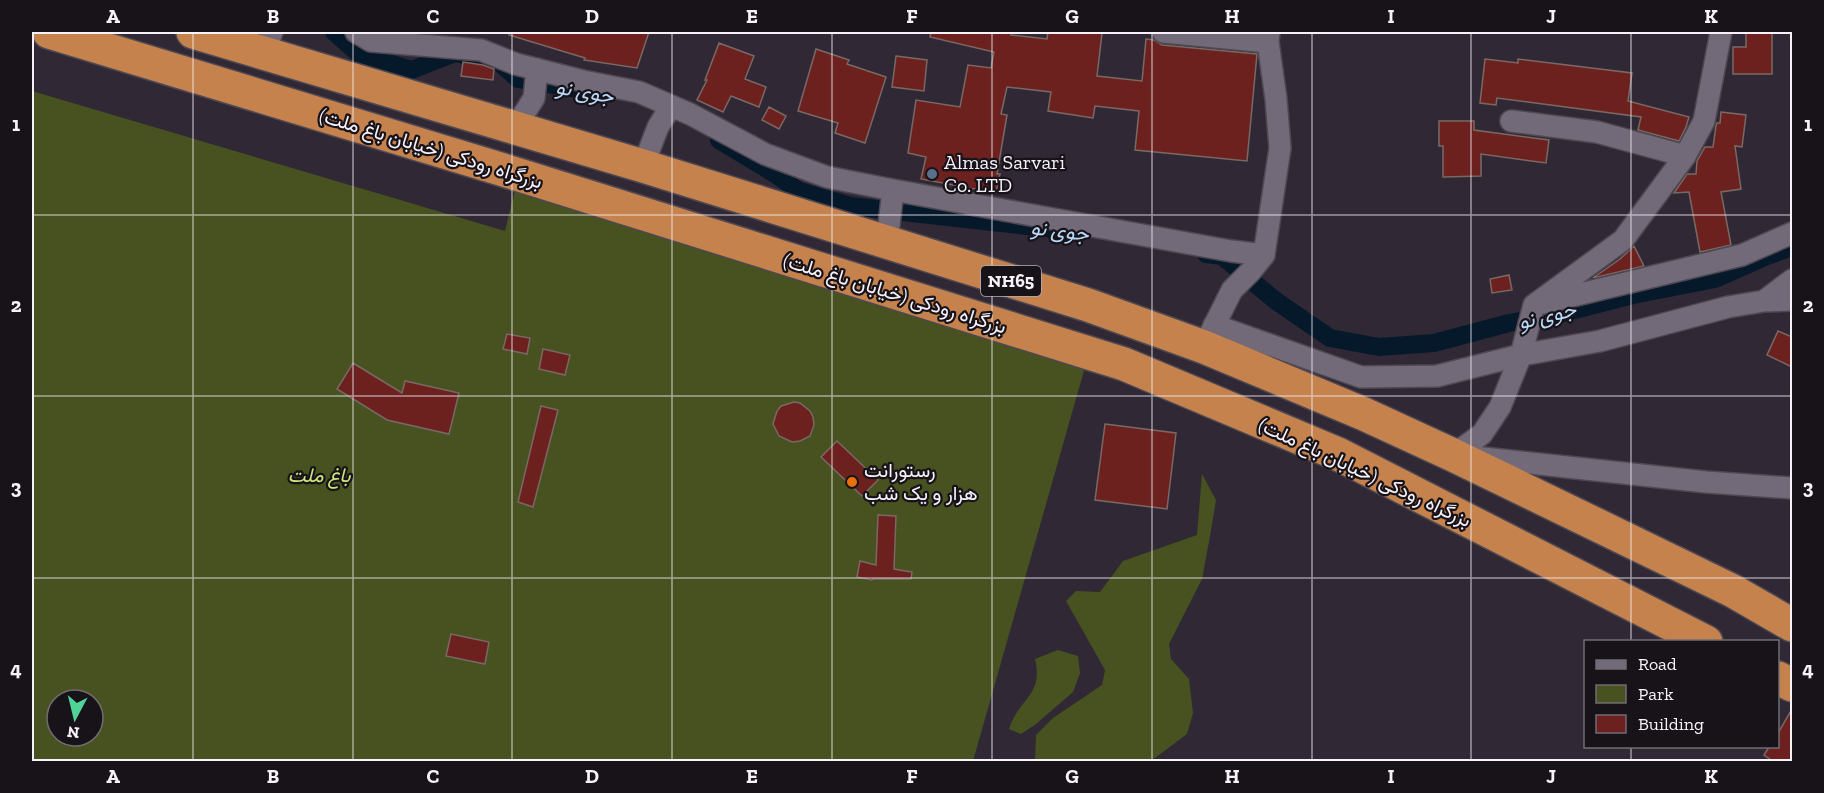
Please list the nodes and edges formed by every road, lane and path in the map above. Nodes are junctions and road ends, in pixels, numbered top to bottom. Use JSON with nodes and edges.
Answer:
{"nodes":[{"id":1,"x":49,"y":32,"type":"edge"},
{"id":2,"x":193,"y":32,"type":"edge"},
{"id":3,"x":356,"y":32,"type":"edge"},
{"id":4,"x":1162,"y":32,"type":"edge"},
{"id":5,"x":1721,"y":32,"type":"edge"},
{"id":6,"x":1269,"y":37,"type":"edge"},
{"id":7,"x":268,"y":42,"type":"edge"},
{"id":8,"x":536,"y":82,"type":"junction"},
{"id":9,"x":666,"y":114,"type":"junction"},
{"id":10,"x":1511,"y":121,"type":"dead end"},
{"id":11,"x":515,"y":128,"type":"junction"},
{"id":12,"x":1685,"y":156,"type":"junction"},
{"id":13,"x":643,"y":166,"type":"junction"},
{"id":14,"x":892,"y":197,"type":"junction"},
{"id":15,"x":1792,"y":232,"type":"edge"},
{"id":16,"x":887,"y":234,"type":"junction"},
{"id":17,"x":1257,"y":263,"type":"junction"},
{"id":18,"x":1792,"y":280,"type":"edge"},
{"id":19,"x":1792,"y":300,"type":"edge"},
{"id":20,"x":1764,"y":301,"type":"junction"},
{"id":21,"x":1534,"y":305,"type":"junction"},
{"id":22,"x":1209,"y":336,"type":"junction"},
{"id":23,"x":1521,"y":355,"type":"junction"},
{"id":24,"x":1453,"y":455,"type":"junction"},
{"id":25,"x":1792,"y":488,"type":"edge"},
{"id":26,"x":1792,"y":625,"type":"edge"},
{"id":27,"x":1702,"y":640,"type":"edge"}],
"edges":[{"from":1,"to":27,"type":"highway","name":"بزرگراه رودکی (خیابان باغ ملت)"},
{"from":2,"to":7,"type":"highway","number":"NH65"},
{"from":3,"to":8,"type":"street"},
{"from":4,"to":6,"type":"street"},
{"from":5,"to":12,"type":"street"},
{"from":6,"to":17,"type":"street"},
{"from":7,"to":11,"type":"highway","number":"NH65"},
{"from":8,"to":9,"type":"street"},
{"from":8,"to":11,"type":"street"},
{"from":9,"to":13,"type":"street"},
{"from":9,"to":14,"type":"street"},
{"from":10,"to":12,"type":"street"},
{"from":11,"to":13,"type":"highway","number":"NH65"},
{"from":12,"to":21,"type":"street"},
{"from":13,"to":16,"type":"highway","number":"NH65"},
{"from":14,"to":16,"type":"street"},
{"from":14,"to":17,"type":"street"},
{"from":15,"to":21,"type":"street"},
{"from":16,"to":22,"type":"highway","number":"NH65"},
{"from":17,"to":22,"type":"street"},
{"from":18,"to":20,"type":"street"},
{"from":19,"to":20,"type":"street"},
{"from":20,"to":23,"type":"street"},
{"from":21,"to":23,"type":"street"},
{"from":22,"to":23,"type":"street"},
{"from":22,"to":24,"type":"highway","number":"NH65"},
{"from":23,"to":24,"type":"street"},
{"from":24,"to":25,"type":"street"},
{"from":24,"to":26,"type":"highway","number":"NH65"}]}
